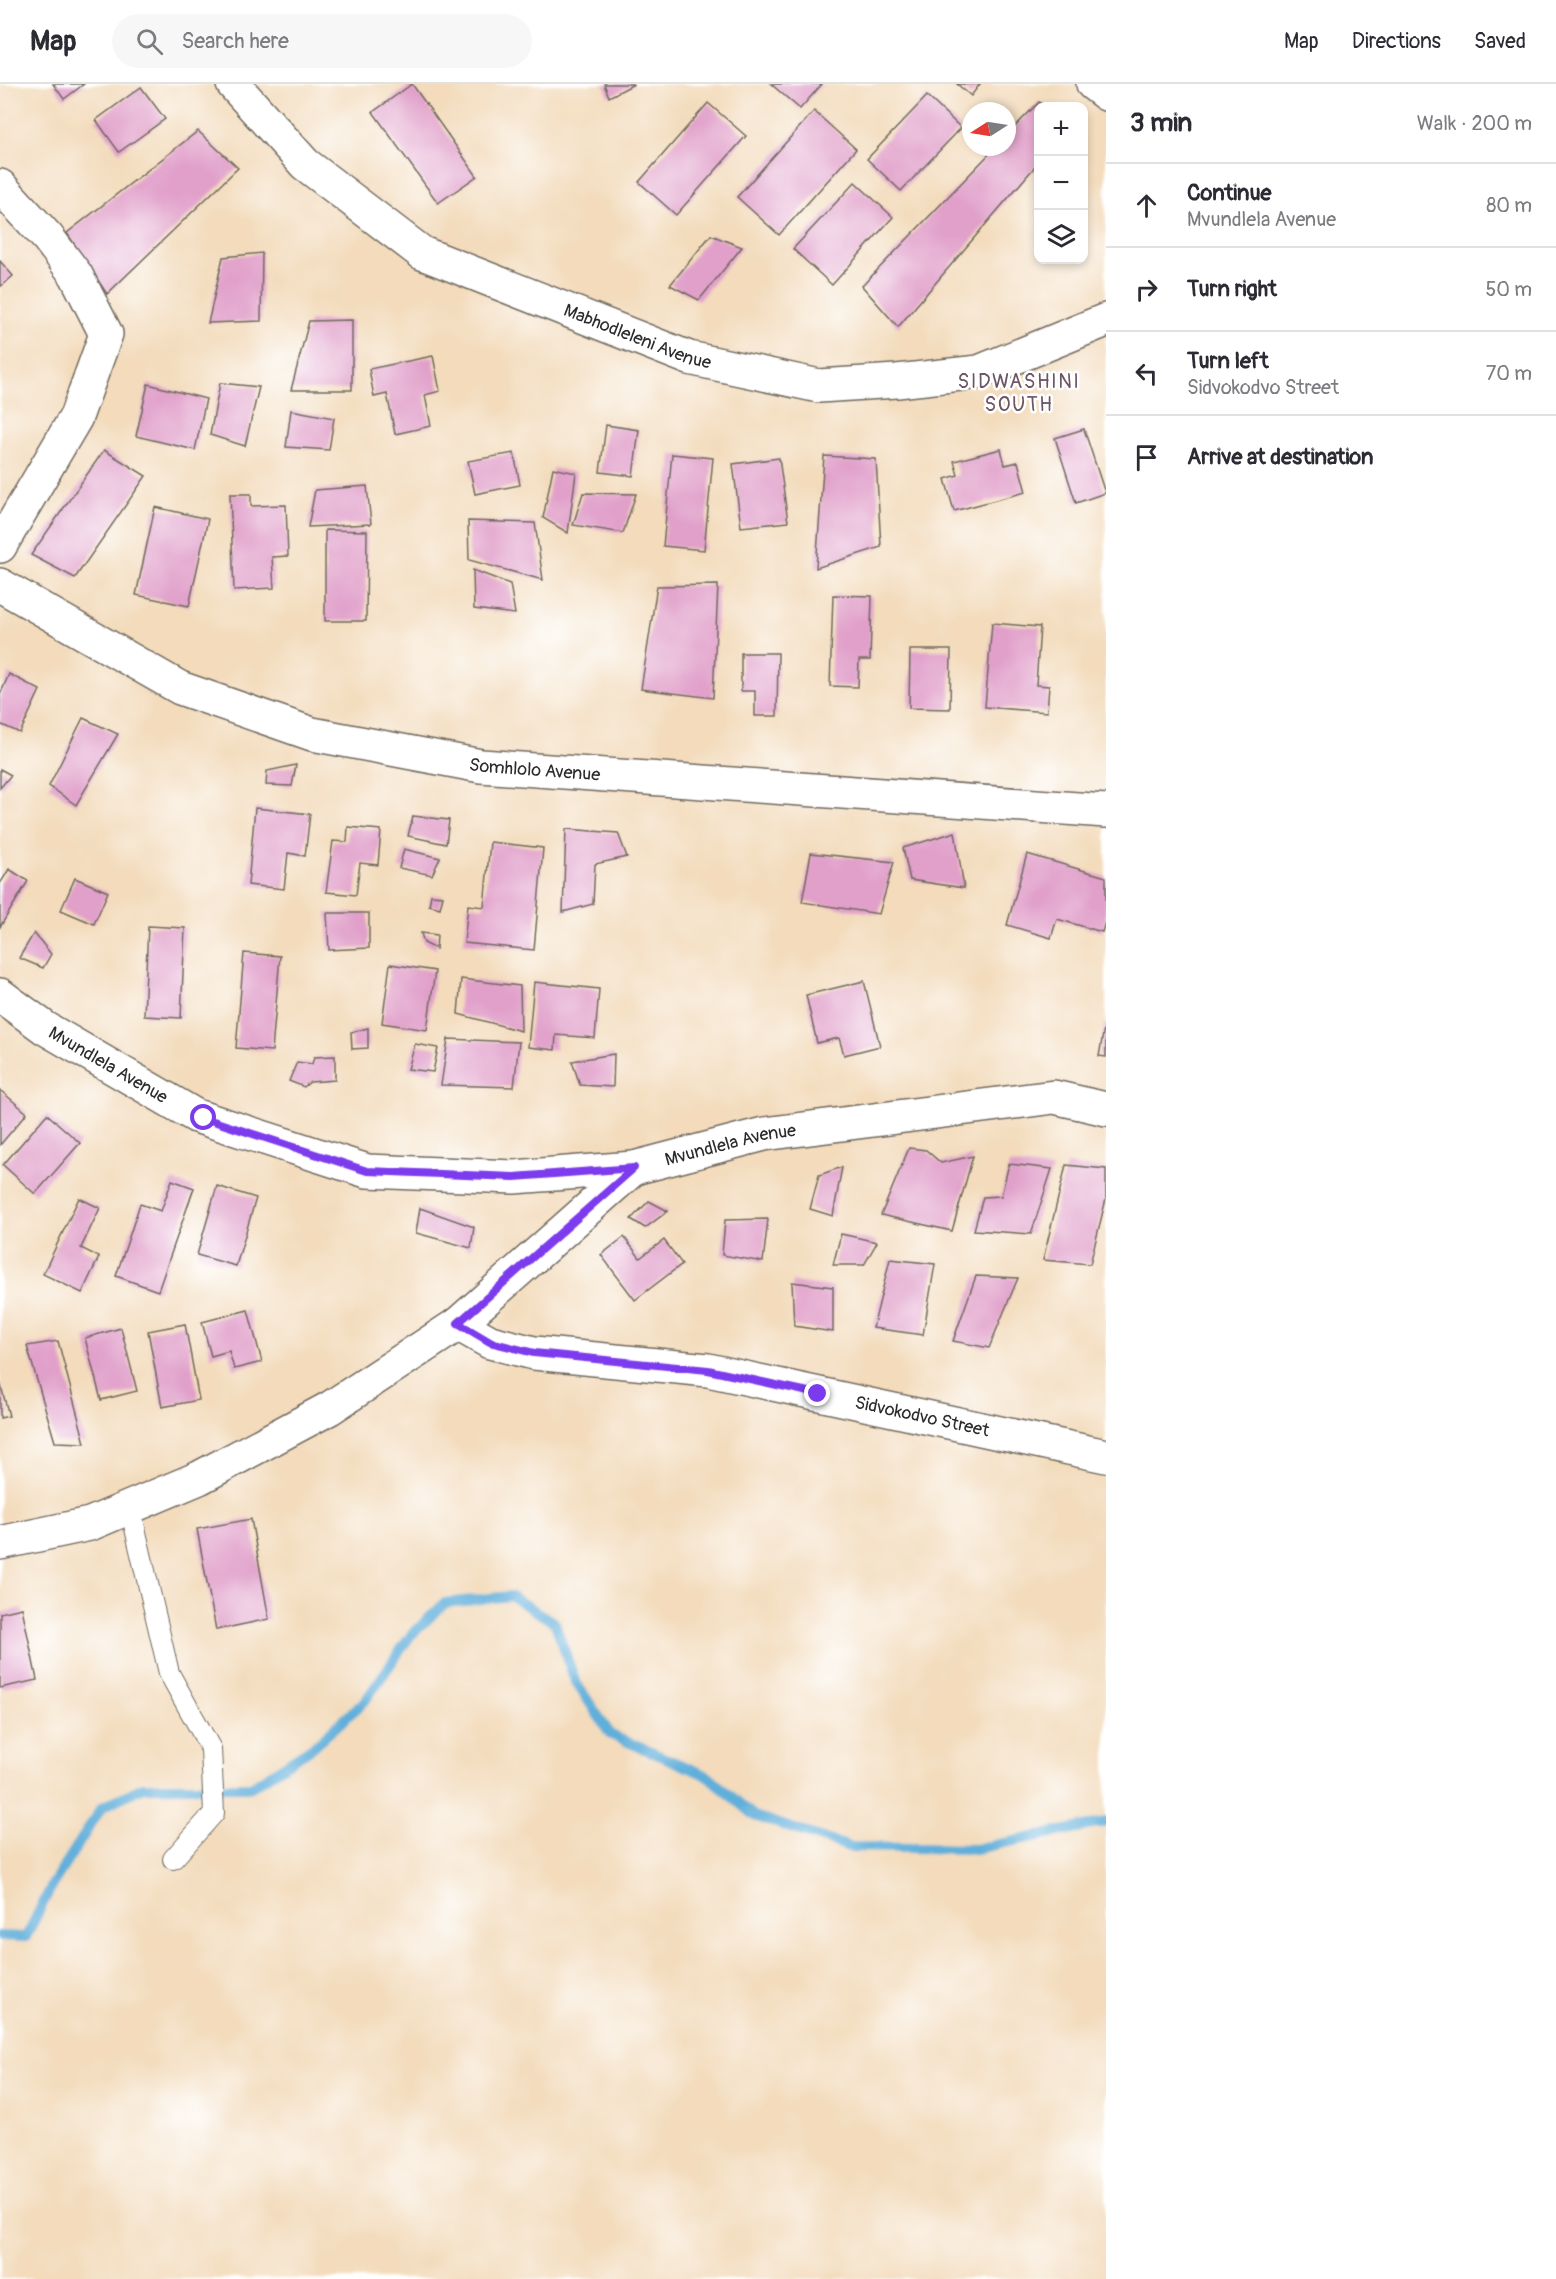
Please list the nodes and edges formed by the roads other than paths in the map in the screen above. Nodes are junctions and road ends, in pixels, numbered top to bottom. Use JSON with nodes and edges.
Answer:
{"nodes":[{"id":1,"x":233,"y":84,"type":"edge"},
{"id":2,"x":1093,"y":84,"type":"edge"},
{"id":3,"x":1106,"y":94,"type":"edge"},
{"id":4,"x":0,"y":186,"type":"edge"},
{"id":5,"x":1106,"y":320,"type":"edge"},
{"id":6,"x":0,"y":546,"type":"edge"},
{"id":7,"x":0,"y":585,"type":"edge"},
{"id":8,"x":1106,"y":811,"type":"edge"},
{"id":9,"x":0,"y":995,"type":"edge"},
{"id":10,"x":1106,"y":1109,"type":"edge"},
{"id":11,"x":634,"y":1168,"type":"junction"},
{"id":12,"x":458,"y":1323,"type":"junction"},
{"id":13,"x":1106,"y":1456,"type":"edge"},
{"id":14,"x":130,"y":1507,"type":"junction"},
{"id":15,"x":0,"y":1543,"type":"edge"},
{"id":16,"x":173,"y":1860,"type":"dead end"}],
"edges":[{"from":1,"to":5,"type":"street","name":"Mabhodleleni Avenue"},
{"from":2,"to":3,"type":"street"},
{"from":4,"to":6,"type":"street"},
{"from":7,"to":8,"type":"street","name":"Somhlolo Avenue"},
{"from":9,"to":11,"type":"street","name":"Mvundlela Avenue"},
{"from":10,"to":11,"type":"street","name":"Mvundlela Avenue"},
{"from":11,"to":12,"type":"street"},
{"from":12,"to":13,"type":"street","name":"Sidvokodvo Street"},
{"from":12,"to":14,"type":"street"},
{"from":14,"to":15,"type":"street"},
{"from":14,"to":16,"type":"lane"}]}
